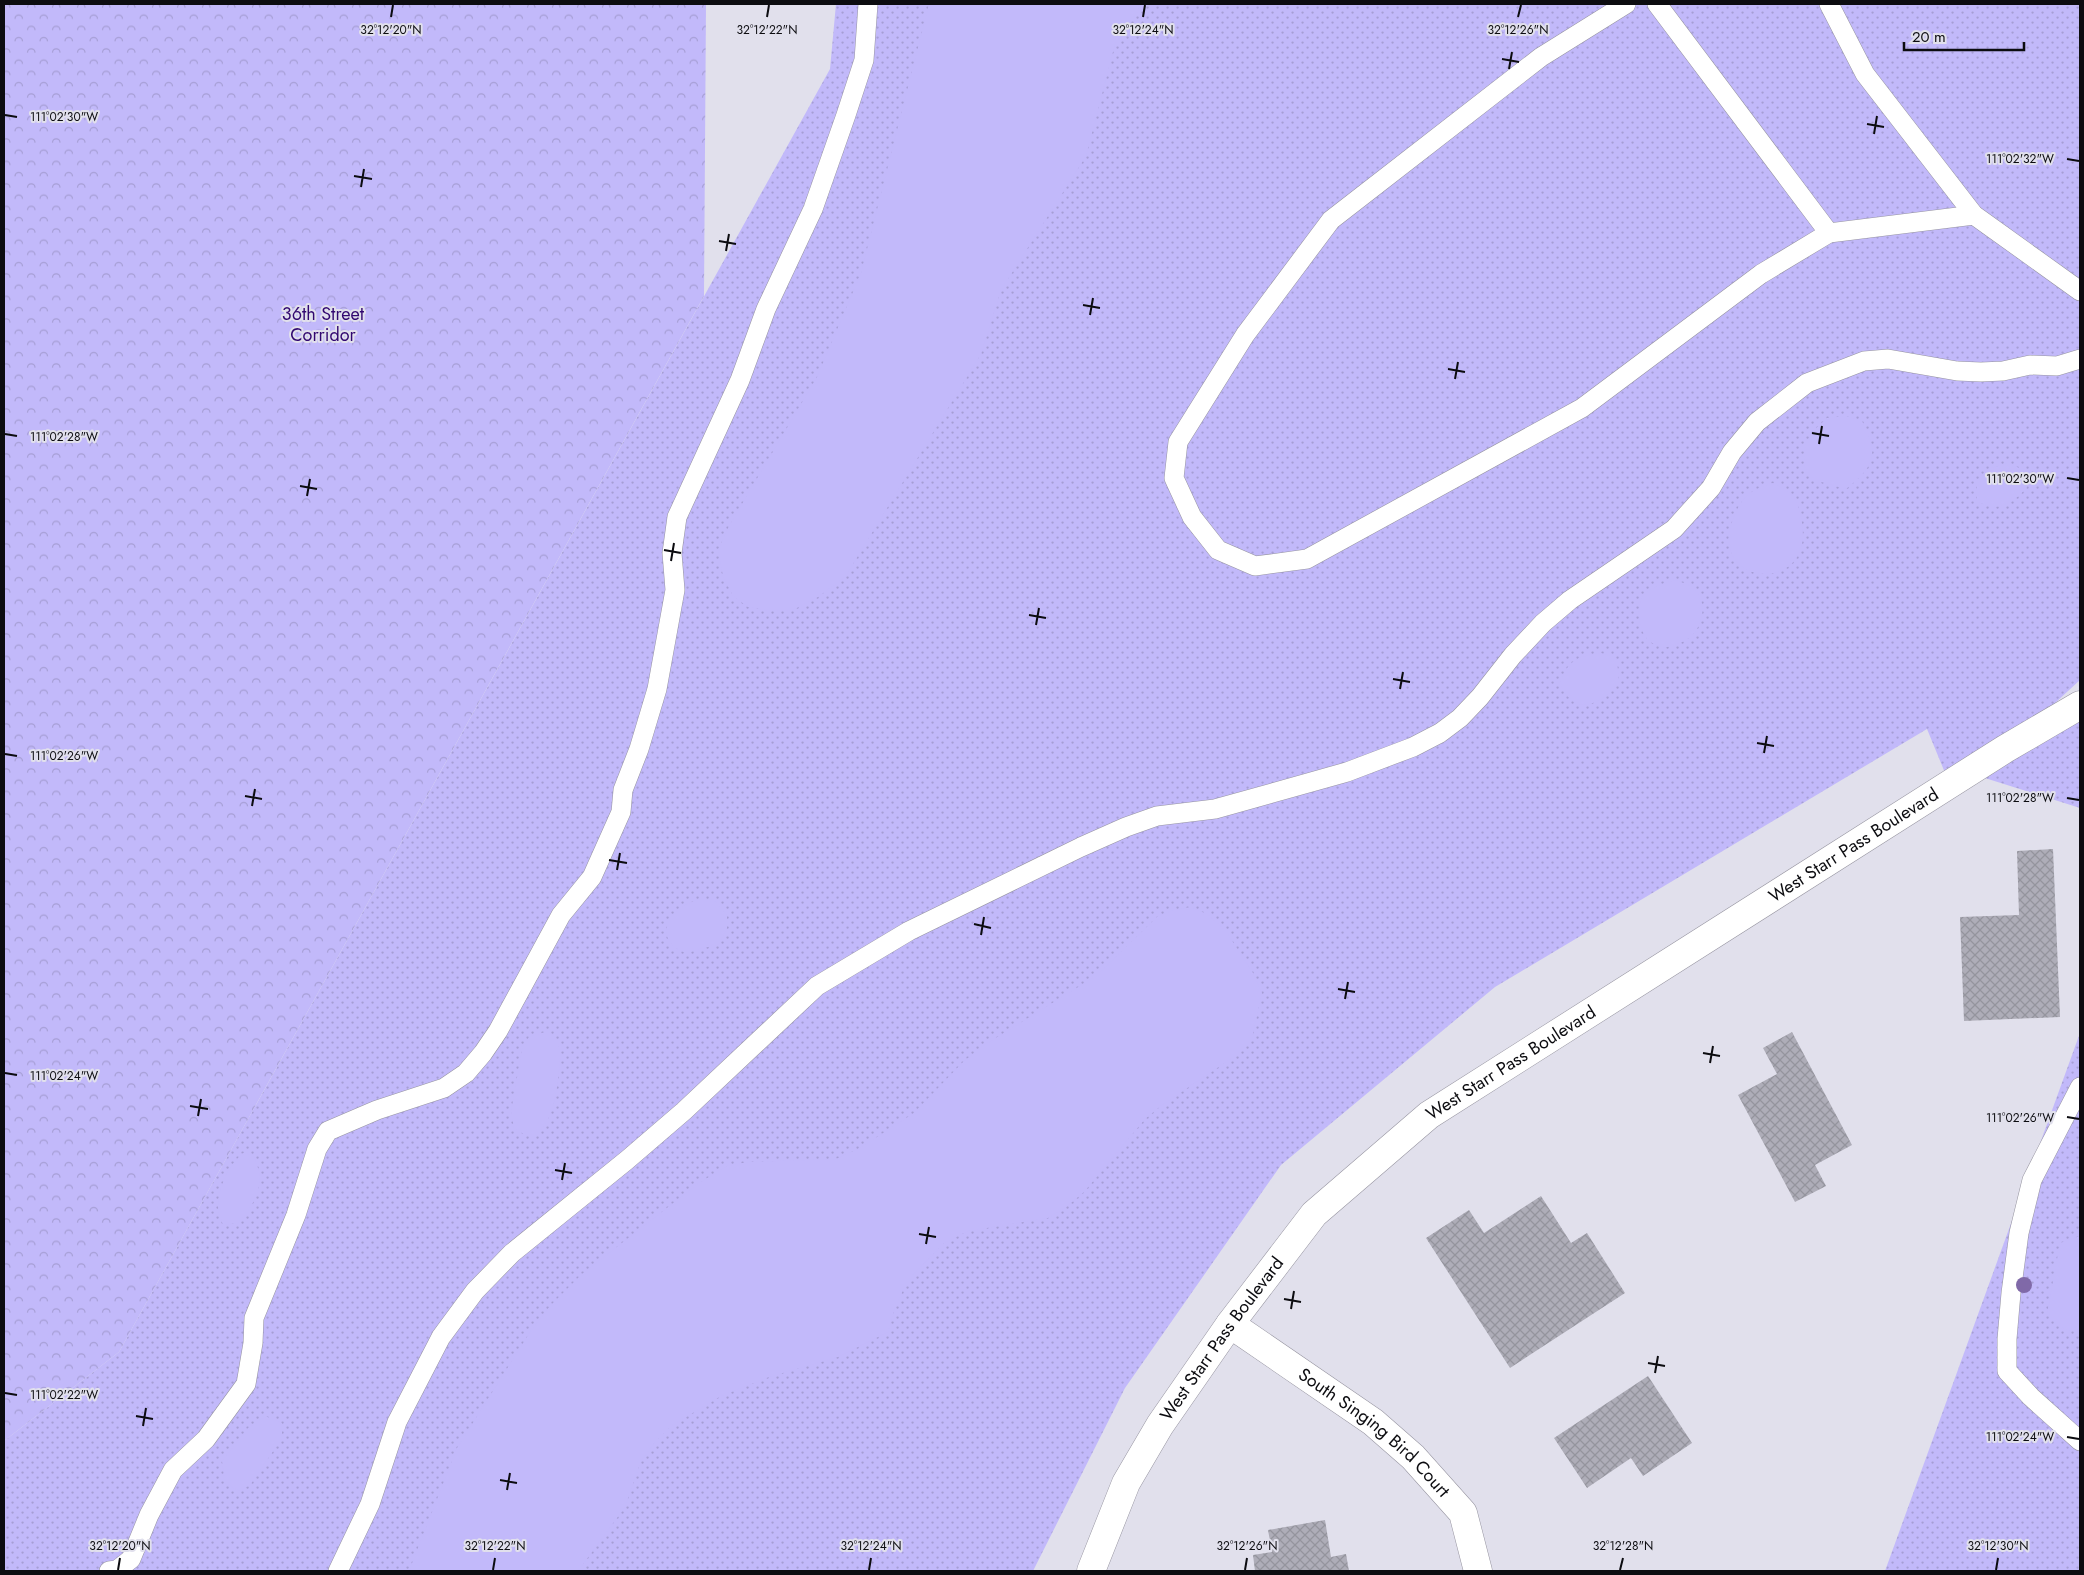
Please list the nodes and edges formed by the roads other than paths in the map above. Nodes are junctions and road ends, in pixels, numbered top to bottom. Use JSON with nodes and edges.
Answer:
{"nodes":[{"id":1,"x":868,"y":4,"type":"edge"},
{"id":2,"x":1626,"y":4,"type":"edge"},
{"id":3,"x":1656,"y":4,"type":"edge"},
{"id":4,"x":1829,"y":4,"type":"edge"},
{"id":5,"x":1974,"y":215,"type":"junction"},
{"id":6,"x":1828,"y":233,"type":"junction"},
{"id":7,"x":2080,"y":291,"type":"edge"},
{"id":8,"x":2080,"y":359,"type":"edge"},
{"id":9,"x":2080,"y":706,"type":"edge"},
{"id":10,"x":2080,"y":1087,"type":"edge"},
{"id":11,"x":1230,"y":1324,"type":"junction"},
{"id":12,"x":2080,"y":1441,"type":"edge"},
{"id":13,"x":109,"y":1571,"type":"edge"},
{"id":14,"x":338,"y":1571,"type":"edge"},
{"id":15,"x":1091,"y":1571,"type":"edge"},
{"id":16,"x":1478,"y":1571,"type":"edge"}],
"edges":[{"from":1,"to":13,"type":"lane"},
{"from":2,"to":6,"type":"lane"},
{"from":3,"to":6,"type":"lane"},
{"from":4,"to":5,"type":"lane"},
{"from":5,"to":6,"type":"lane"},
{"from":5,"to":7,"type":"lane"},
{"from":8,"to":14,"type":"lane"},
{"from":9,"to":11,"type":"street","name":"West Starr Pass Boulevard"},
{"from":10,"to":12,"type":"lane"},
{"from":11,"to":15,"type":"street","name":"West Starr Pass Boulevard"},
{"from":11,"to":16,"type":"street","name":"South Singing Bird Court"}]}
